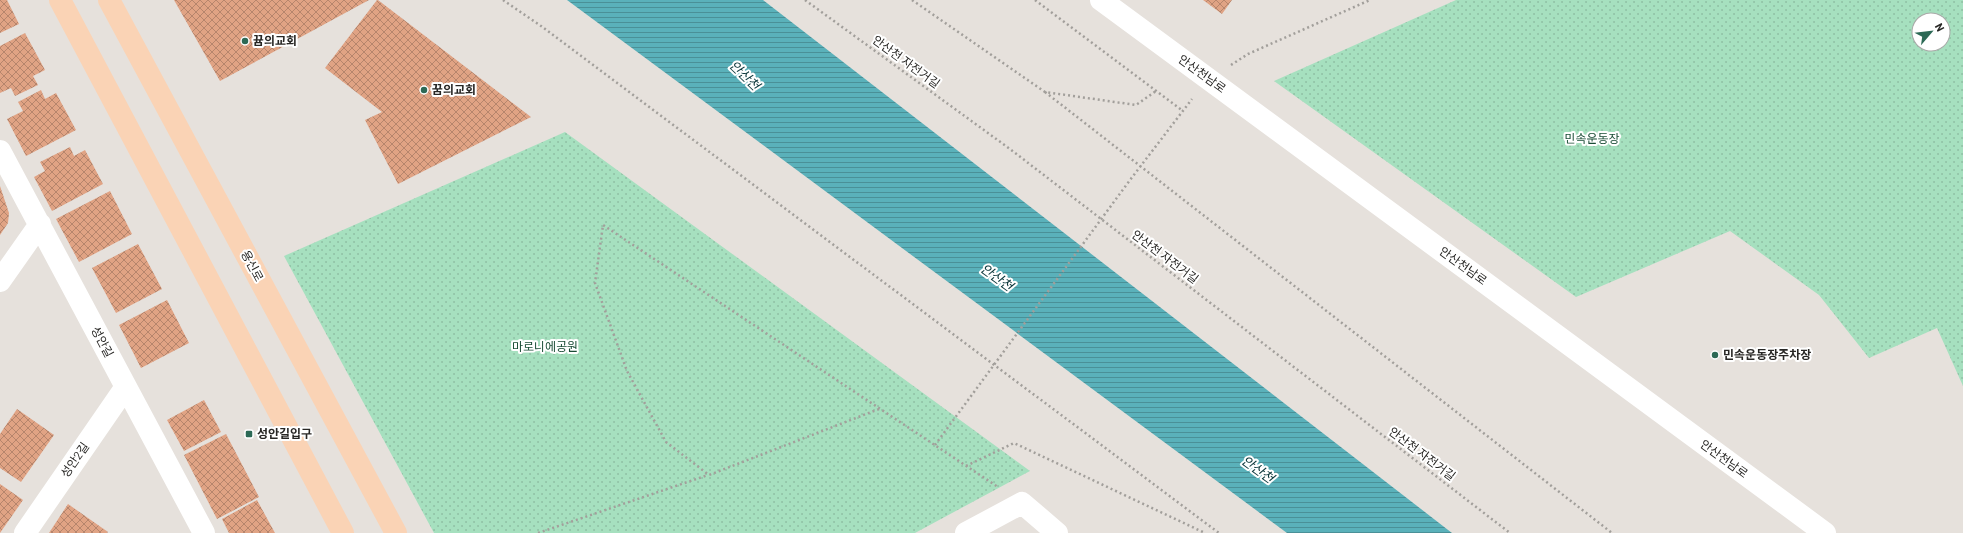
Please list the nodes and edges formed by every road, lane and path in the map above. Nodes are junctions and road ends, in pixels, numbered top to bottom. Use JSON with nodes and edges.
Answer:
{"nodes":[{"id":1,"x":60,"y":0,"type":"edge"},
{"id":2,"x":109,"y":0,"type":"edge"},
{"id":3,"x":503,"y":0,"type":"edge"},
{"id":4,"x":805,"y":0,"type":"edge"},
{"id":5,"x":912,"y":0,"type":"edge"},
{"id":6,"x":1035,"y":0,"type":"edge"},
{"id":7,"x":1101,"y":0,"type":"edge"},
{"id":8,"x":1370,"y":0,"type":"edge"},
{"id":9,"x":1208,"y":79,"type":"junction"},
{"id":10,"x":1156,"y":91,"type":"junction"},
{"id":11,"x":1045,"y":92,"type":"junction"},
{"id":12,"x":1183,"y":111,"type":"junction"},
{"id":13,"x":0,"y":151,"type":"edge"},
{"id":14,"x":1140,"y":166,"type":"junction"},
{"id":15,"x":40,"y":224,"type":"junction"},
{"id":16,"x":0,"y":281,"type":"edge"},
{"id":17,"x":125,"y":388,"type":"junction"},
{"id":18,"x":879,"y":409,"type":"junction"},
{"id":19,"x":934,"y":445,"type":"junction"},
{"id":20,"x":966,"y":466,"type":"junction"},
{"id":21,"x":709,"y":475,"type":"junction"},
{"id":22,"x":1022,"y":503,"type":"junction"},
{"id":23,"x":25,"y":533,"type":"edge"},
{"id":24,"x":204,"y":533,"type":"edge"},
{"id":25,"x":343,"y":533,"type":"edge"},
{"id":26,"x":396,"y":533,"type":"edge"},
{"id":27,"x":538,"y":533,"type":"edge"},
{"id":28,"x":966,"y":533,"type":"edge"},
{"id":29,"x":1057,"y":533,"type":"edge"},
{"id":30,"x":1205,"y":533,"type":"edge"},
{"id":31,"x":1219,"y":533,"type":"edge"},
{"id":32,"x":1510,"y":533,"type":"edge"},
{"id":33,"x":1612,"y":533,"type":"edge"},
{"id":34,"x":1825,"y":533,"type":"edge"}],
"edges":[{"from":1,"to":25,"type":"main road"},
{"from":2,"to":26,"type":"main road","name":"용신로"},
{"from":3,"to":31,"type":"path"},
{"from":4,"to":32,"type":"path","name":"안산천 자전거길"},
{"from":5,"to":11,"type":"path"},
{"from":6,"to":10,"type":"path"},
{"from":7,"to":9,"type":"street","name":"안산천남로"},
{"from":8,"to":9,"type":"path"},
{"from":9,"to":12,"type":"path"},
{"from":9,"to":34,"type":"street","name":"안산천남로"},
{"from":10,"to":11,"type":"path"},
{"from":10,"to":12,"type":"path"},
{"from":11,"to":14,"type":"path"},
{"from":12,"to":14,"type":"path"},
{"from":13,"to":15,"type":"street","name":"성안길"},
{"from":14,"to":19,"type":"path"},
{"from":14,"to":33,"type":"path"},
{"from":15,"to":16,"type":"street"},
{"from":15,"to":17,"type":"street","name":"성안길"},
{"from":17,"to":23,"type":"street","name":"성안2길"},
{"from":17,"to":24,"type":"street","name":"성안길"},
{"from":18,"to":19,"type":"path"},
{"from":18,"to":21,"type":"path"},
{"from":18,"to":21,"type":"path"},
{"from":19,"to":20,"type":"path"},
{"from":20,"to":22,"type":"path"},
{"from":20,"to":30,"type":"path"},
{"from":21,"to":27,"type":"path"},
{"from":22,"to":28,"type":"street"},
{"from":22,"to":29,"type":"street"}]}
